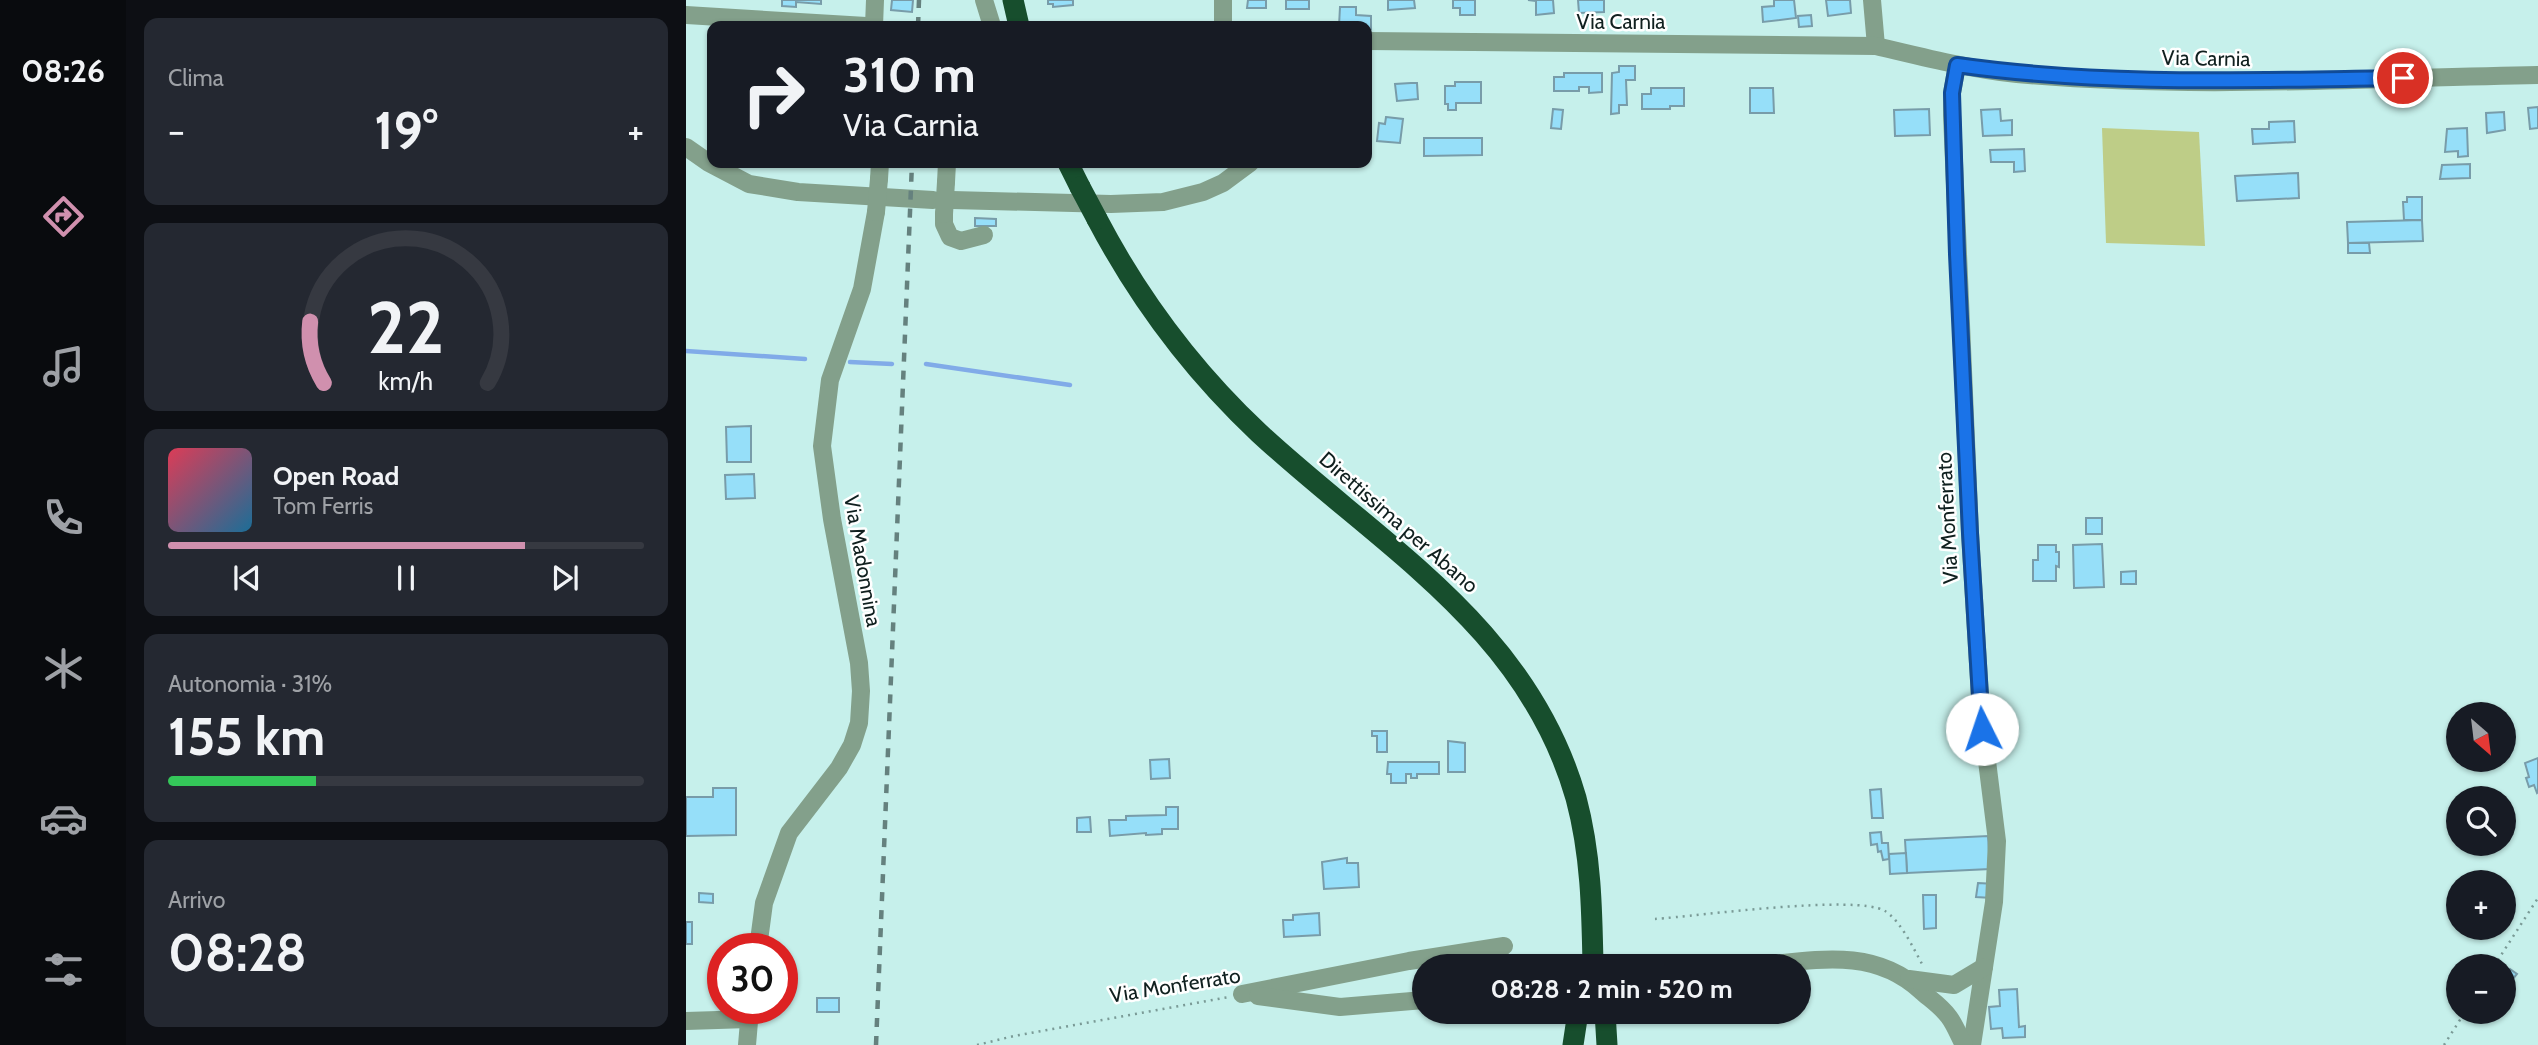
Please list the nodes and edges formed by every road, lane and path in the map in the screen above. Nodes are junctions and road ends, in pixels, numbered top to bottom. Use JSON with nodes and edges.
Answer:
{"nodes":[{"id":1,"x":875,"y":0,"type":"edge"},
{"id":2,"x":1013,"y":0,"type":"edge"},
{"id":3,"x":1223,"y":0,"type":"edge"},
{"id":4,"x":1872,"y":0,"type":"edge"},
{"id":5,"x":986,"y":4,"type":"edge"},
{"id":6,"x":686,"y":15,"type":"edge"},
{"id":7,"x":784,"y":21,"type":"edge"},
{"id":8,"x":874,"y":21,"type":"edge"},
{"id":9,"x":991,"y":21,"type":"edge"},
{"id":10,"x":1018,"y":21,"type":"edge"},
{"id":11,"x":1223,"y":21,"type":"edge"},
{"id":12,"x":1372,"y":41,"type":"edge"},
{"id":13,"x":1876,"y":46,"type":"junction"},
{"id":14,"x":1957,"y":65,"type":"junction"},
{"id":15,"x":2538,"y":75,"type":"edge"},
{"id":16,"x":686,"y":147,"type":"edge"},
{"id":17,"x":707,"y":162,"type":"edge"},
{"id":18,"x":719,"y":168,"type":"edge"},
{"id":19,"x":947,"y":168,"type":"edge"},
{"id":20,"x":1070,"y":168,"type":"edge"},
{"id":21,"x":1244,"y":168,"type":"edge"},
{"id":22,"x":880,"y":171,"type":"edge"},
{"id":23,"x":943,"y":205,"type":"junction"},
{"id":24,"x":984,"y":235,"type":"dead end"},
{"id":25,"x":1592,"y":890,"type":"junction"},
{"id":26,"x":2538,"y":898,"type":"edge"},
{"id":27,"x":1655,"y":919,"type":"dead end"},
{"id":28,"x":760,"y":933,"type":"edge"},
{"id":29,"x":1504,"y":946,"type":"dead end"},
{"id":30,"x":1582,"y":954,"type":"edge"},
{"id":31,"x":1592,"y":954,"type":"edge"},
{"id":32,"x":1601,"y":954,"type":"edge"},
{"id":33,"x":2502,"y":954,"type":"edge"},
{"id":34,"x":1811,"y":962,"type":"edge"},
{"id":35,"x":1984,"y":967,"type":"junction"},
{"id":36,"x":1325,"y":977,"type":"junction"},
{"id":37,"x":1909,"y":979,"type":"junction"},
{"id":38,"x":1931,"y":982,"type":"junction"},
{"id":39,"x":1954,"y":985,"type":"junction"},
{"id":40,"x":1242,"y":994,"type":"junction"},
{"id":41,"x":1412,"y":1001,"type":"edge"},
{"id":42,"x":1327,"y":1005,"type":"junction"},
{"id":43,"x":1976,"y":1013,"type":"junction"},
{"id":44,"x":1949,"y":1017,"type":"junction"},
{"id":45,"x":707,"y":1018,"type":"edge"},
{"id":46,"x":686,"y":1021,"type":"edge"},
{"id":47,"x":748,"y":1024,"type":"edge"},
{"id":48,"x":1576,"y":1024,"type":"edge"},
{"id":49,"x":1593,"y":1024,"type":"edge"},
{"id":50,"x":1606,"y":1024,"type":"edge"},
{"id":51,"x":2457,"y":1024,"type":"edge"},
{"id":52,"x":747,"y":1045,"type":"edge"},
{"id":53,"x":977,"y":1045,"type":"edge"},
{"id":54,"x":1573,"y":1045,"type":"edge"},
{"id":55,"x":1592,"y":1045,"type":"edge"},
{"id":56,"x":1607,"y":1045,"type":"edge"},
{"id":57,"x":1964,"y":1045,"type":"edge"},
{"id":58,"x":1972,"y":1045,"type":"edge"},
{"id":59,"x":2444,"y":1045,"type":"edge"}],
"edges":[{"from":1,"to":8,"type":"street"},
{"from":2,"to":10,"type":"highway"},
{"from":3,"to":11,"type":"street"},
{"from":4,"to":13,"type":"street"},
{"from":5,"to":9,"type":"street"},
{"from":6,"to":7,"type":"street"},
{"from":12,"to":13,"type":"street","name":"Via Carnia"},
{"from":13,"to":14,"type":"street","name":"Via Carnia"},
{"from":14,"to":15,"type":"street","name":"Via Carnia"},
{"from":14,"to":35,"type":"street","name":"Via Monferrato"},
{"from":16,"to":17,"type":"street"},
{"from":18,"to":23,"type":"street"},
{"from":19,"to":23,"type":"street","bridge":true},
{"from":20,"to":25,"type":"highway","name":"Direttissima per Abano","bridge":true},
{"from":21,"to":23,"type":"street"},
{"from":22,"to":28,"type":"street","name":"Via Madonnina","bridge":true},
{"from":23,"to":24,"type":"street"},
{"from":25,"to":30,"type":"highway"},
{"from":25,"to":31,"type":"highway","name":"Direttissima per Abano"},
{"from":25,"to":32,"type":"highway"},
{"from":26,"to":33,"type":"path"},
{"from":27,"to":38,"type":"path"},
{"from":29,"to":36,"type":"street"},
{"from":34,"to":37,"type":"street"},
{"from":35,"to":39,"type":"street"},
{"from":35,"to":43,"type":"street","name":"Via Monferrato"},
{"from":36,"to":40,"type":"street"},
{"from":36,"to":42,"type":"street"},
{"from":37,"to":38,"type":"street"},
{"from":37,"to":44,"type":"street"},
{"from":38,"to":39,"type":"street"},
{"from":39,"to":43,"type":"street"},
{"from":40,"to":42,"type":"street","name":"Via Monferrato"},
{"from":40,"to":53,"type":"path","name":"Via Monferrato"},
{"from":41,"to":42,"type":"street","name":"Via Monferrato"},
{"from":43,"to":44,"type":"street"},
{"from":43,"to":58,"type":"street","name":"Via Monferrato"},
{"from":44,"to":57,"type":"street"},
{"from":45,"to":46,"type":"street"},
{"from":47,"to":52,"type":"street"},
{"from":48,"to":54,"type":"highway"},
{"from":49,"to":55,"type":"highway"},
{"from":50,"to":56,"type":"highway"},
{"from":51,"to":59,"type":"path"}]}
